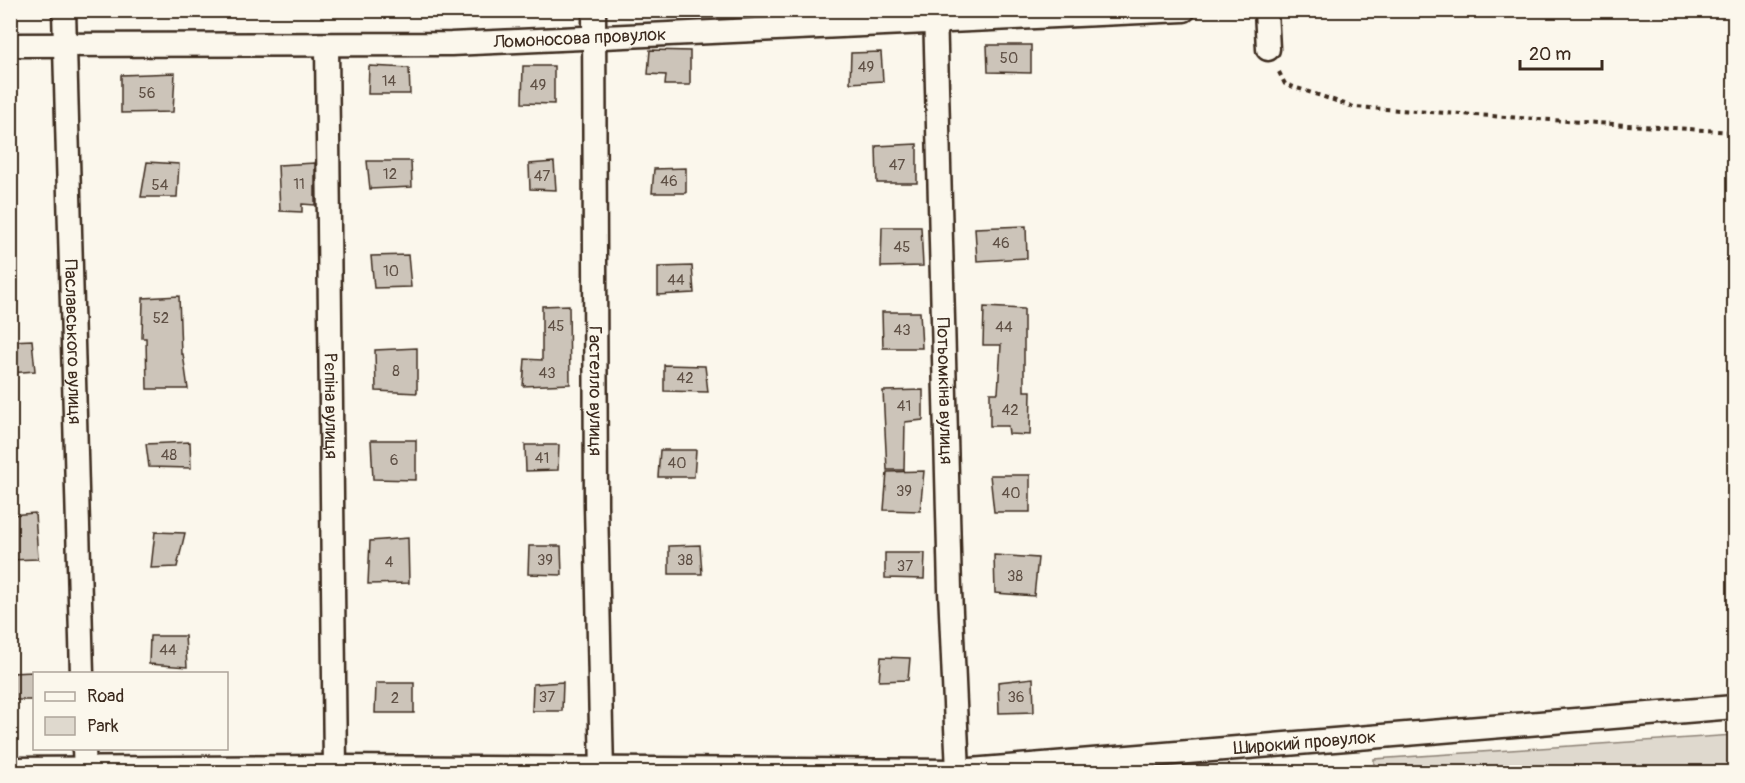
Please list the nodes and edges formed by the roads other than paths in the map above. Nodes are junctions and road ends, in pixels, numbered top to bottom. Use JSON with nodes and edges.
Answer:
{"nodes":[{"id":1,"x":64,"y":10,"type":"edge"},
{"id":2,"x":594,"y":10,"type":"edge"},
{"id":3,"x":1184,"y":10,"type":"edge"},
{"id":4,"x":1266,"y":10,"type":"edge"},
{"id":5,"x":935,"y":17,"type":"edge"},
{"id":6,"x":594,"y":37,"type":"junction"},
{"id":7,"x":10,"y":45,"type":"edge"},
{"id":8,"x":65,"y":45,"type":"junction"},
{"id":9,"x":327,"y":46,"type":"junction"},
{"id":10,"x":1268,"y":49,"type":"road end"},
{"id":11,"x":82,"y":672,"type":"edge"},
{"id":12,"x":1734,"y":707,"type":"edge"},
{"id":13,"x":85,"y":763,"type":"edge"},
{"id":14,"x":335,"y":767,"type":"junction"},
{"id":15,"x":10,"y":768,"type":"edge"},
{"id":16,"x":602,"y":771,"type":"edge"},
{"id":17,"x":958,"y":772,"type":"edge"}],
"edges":[{"from":1,"to":8,"type":"street","name":"Паславського вулиця"},
{"from":2,"to":6,"type":"street","name":"Гастелло вулиця"},
{"from":3,"to":5,"type":"street","name":"Ломоносова провулок"},
{"from":4,"to":10,"type":"street"},
{"from":5,"to":6,"type":"street","name":"Ломоносова провулок"},
{"from":5,"to":17,"type":"street","name":"Потьомкіна вулиця"},
{"from":6,"to":9,"type":"street","name":"Ломоносова провулок"},
{"from":6,"to":16,"type":"street","name":"Гастелло вулиця"},
{"from":7,"to":8,"type":"street","name":"Ломоносова провулок"},
{"from":8,"to":9,"type":"street","name":"Ломоносова провулок"},
{"from":8,"to":11,"type":"street","name":"Паславського вулиця"},
{"from":9,"to":14,"type":"street","name":"Рєпіна вулиця"},
{"from":12,"to":17,"type":"street","name":"Широкий провулок"},
{"from":13,"to":14,"type":"street","name":"Широкий провулок"},
{"from":13,"to":15,"type":"street","name":"Широкий провулок"},
{"from":14,"to":16,"type":"street","name":"Широкий провулок"},
{"from":16,"to":17,"type":"street","name":"Широкий провулок"}]}
